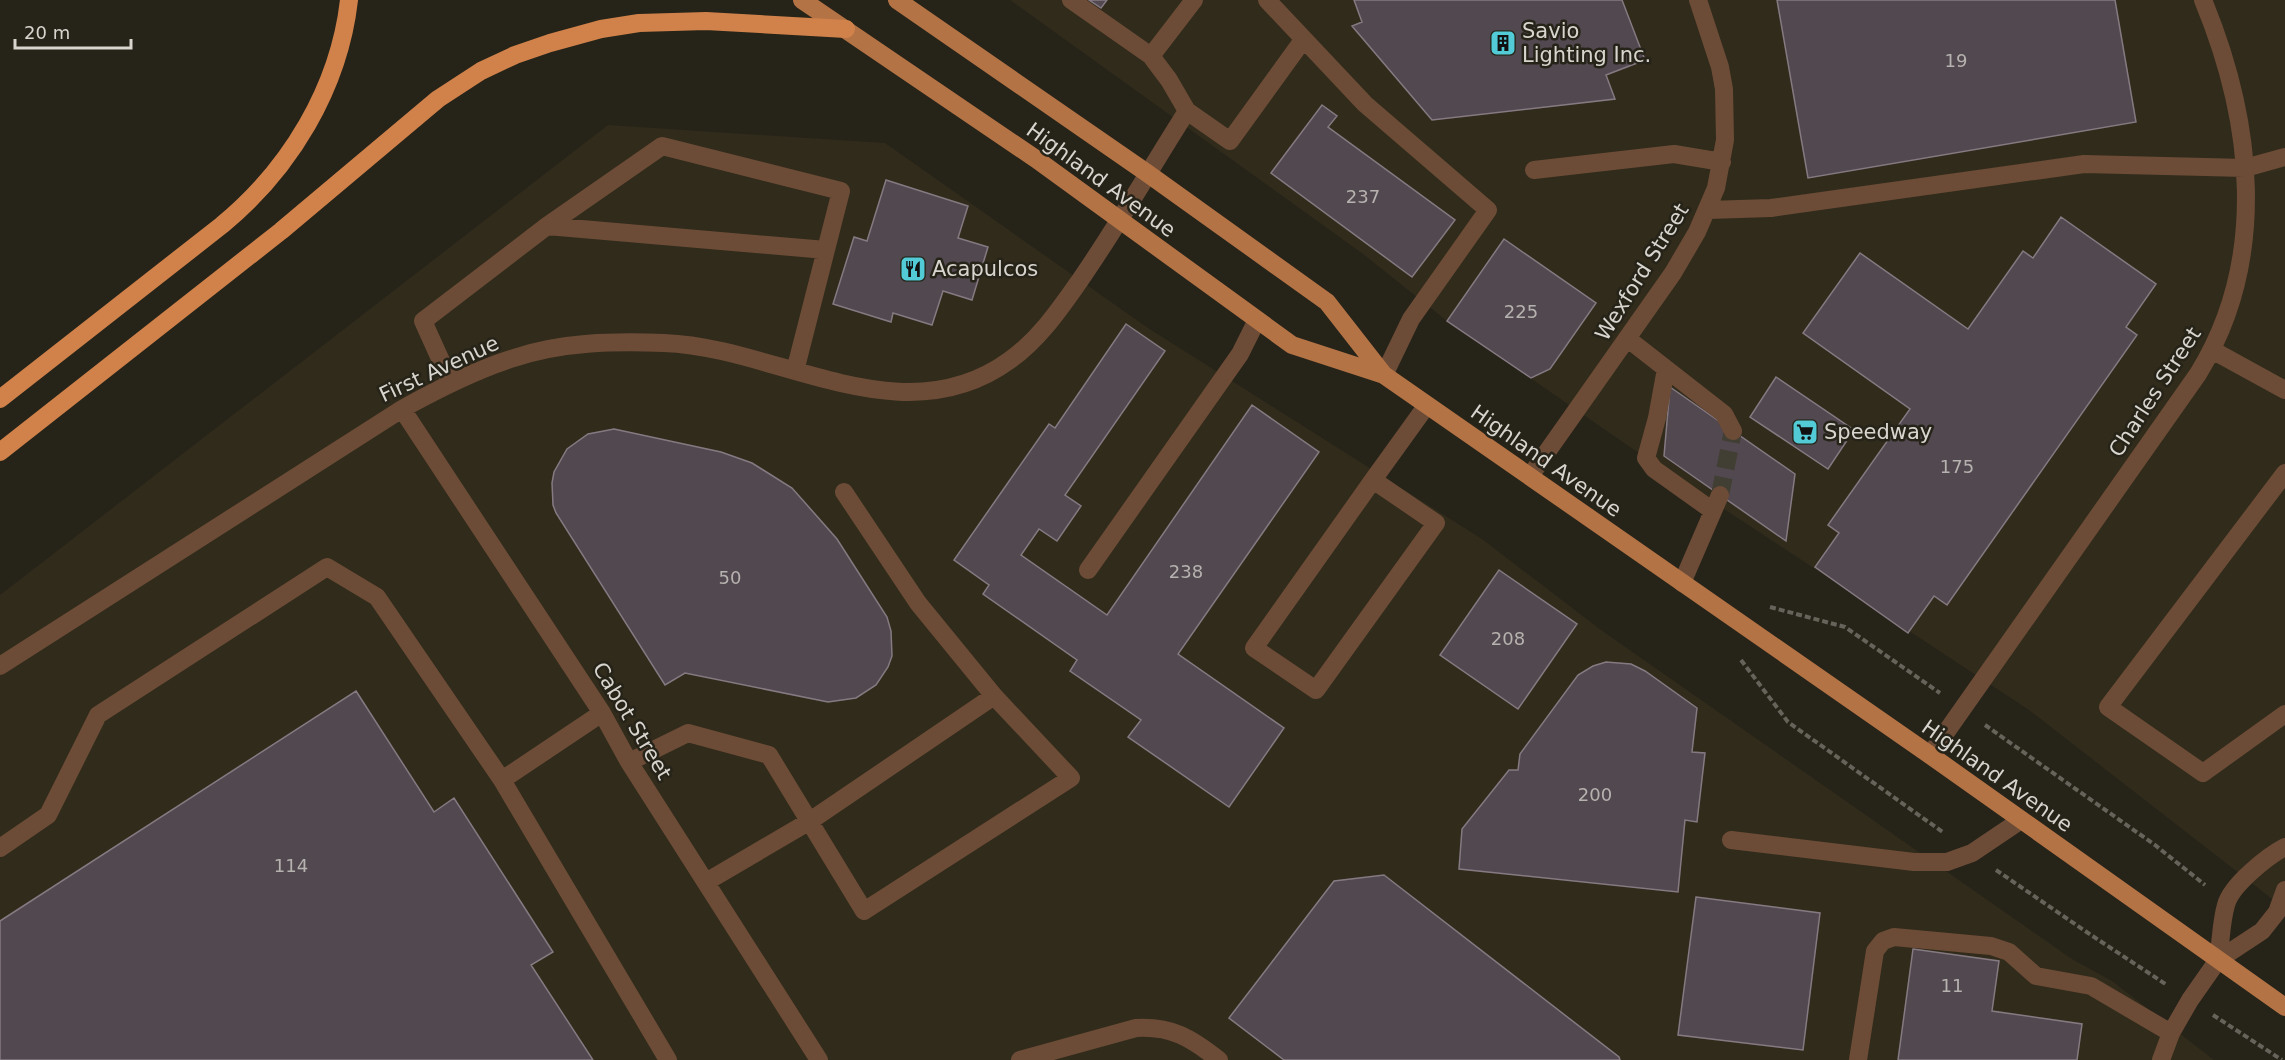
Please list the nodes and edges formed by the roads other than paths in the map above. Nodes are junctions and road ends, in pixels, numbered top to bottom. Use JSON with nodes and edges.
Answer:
{"nodes":[{"id":1,"x":350,"y":0,"type":"edge"},
{"id":2,"x":802,"y":0,"type":"edge"},
{"id":3,"x":897,"y":0,"type":"edge"},
{"id":4,"x":1071,"y":0,"type":"edge"},
{"id":5,"x":1194,"y":0,"type":"edge"},
{"id":6,"x":1267,"y":0,"type":"edge"},
{"id":7,"x":1698,"y":0,"type":"edge"},
{"id":8,"x":2203,"y":0,"type":"edge"},
{"id":9,"x":846,"y":29,"type":"junction"},
{"id":10,"x":1303,"y":40,"type":"junction"},
{"id":11,"x":1150,"y":56,"type":"junction"},
{"id":12,"x":1187,"y":111,"type":"junction"},
{"id":13,"x":2285,"y":157,"type":"edge"},
{"id":14,"x":1722,"y":162,"type":"junction"},
{"id":15,"x":2245,"y":168,"type":"junction"},
{"id":16,"x":1534,"y":170,"type":"dead end"},
{"id":17,"x":1148,"y":173,"type":"junction"},
{"id":18,"x":1708,"y":210,"type":"junction"},
{"id":19,"x":1120,"y":221,"type":"junction"},
{"id":20,"x":547,"y":226,"type":"junction"},
{"id":21,"x":826,"y":250,"type":"junction"},
{"id":22,"x":1257,"y":320,"type":"junction"},
{"id":23,"x":1628,"y":339,"type":"junction"},
{"id":24,"x":2212,"y":350,"type":"junction"},
{"id":25,"x":1666,"y":369,"type":"junction"},
{"id":26,"x":795,"y":371,"type":"junction"},
{"id":27,"x":1384,"y":375,"type":"junction"},
{"id":28,"x":451,"y":383,"type":"junction"},
{"id":29,"x":2285,"y":390,"type":"edge"},
{"id":30,"x":0,"y":399,"type":"edge"},
{"id":31,"x":1427,"y":405,"type":"junction"},
{"id":32,"x":402,"y":409,"type":"junction"},
{"id":33,"x":1733,"y":431,"type":"dead end"},
{"id":34,"x":0,"y":452,"type":"edge"},
{"id":35,"x":2285,"y":473,"type":"edge"},
{"id":36,"x":1530,"y":476,"type":"junction"},
{"id":37,"x":1373,"y":480,"type":"junction"},
{"id":38,"x":844,"y":492,"type":"dead end"},
{"id":39,"x":1088,"y":570,"type":"dead end"},
{"id":40,"x":1682,"y":584,"type":"junction"},
{"id":41,"x":0,"y":666,"type":"edge"},
{"id":42,"x":994,"y":696,"type":"junction"},
{"id":43,"x":602,"y":713,"type":"junction"},
{"id":44,"x":2285,"y":714,"type":"edge"},
{"id":45,"x":1930,"y":755,"type":"junction"},
{"id":46,"x":629,"y":762,"type":"junction"},
{"id":47,"x":502,"y":780,"type":"junction"},
{"id":48,"x":2021,"y":820,"type":"junction"},
{"id":49,"x":810,"y":821,"type":"junction"},
{"id":50,"x":1731,"y":840,"type":"dead end"},
{"id":51,"x":2285,"y":847,"type":"edge"},
{"id":52,"x":0,"y":848,"type":"edge"},
{"id":53,"x":706,"y":882,"type":"junction"},
{"id":54,"x":2285,"y":890,"type":"edge"},
{"id":55,"x":2218,"y":960,"type":"junction"},
{"id":56,"x":2285,"y":1007,"type":"edge"},
{"id":57,"x":2171,"y":1033,"type":"junction"},
{"id":58,"x":668,"y":1060,"type":"edge"},
{"id":59,"x":819,"y":1060,"type":"edge"},
{"id":60,"x":1020,"y":1060,"type":"edge"},
{"id":61,"x":1219,"y":1060,"type":"edge"},
{"id":62,"x":1858,"y":1060,"type":"edge"},
{"id":63,"x":2161,"y":1060,"type":"edge"}],
"edges":[{"from":1,"to":30,"type":"highway"},
{"from":2,"to":9,"type":"main road","name":"Highland Avenue"},
{"from":3,"to":17,"type":"main road","name":"Highland Avenue"},
{"from":4,"to":11,"type":"street"},
{"from":5,"to":11,"type":"street"},
{"from":6,"to":10,"type":"street"},
{"from":7,"to":14,"type":"street","name":"Wexford Street"},
{"from":8,"to":15,"type":"street","name":"Charles Street"},
{"from":9,"to":19,"type":"main road","name":"Highland Avenue"},
{"from":9,"to":34,"type":"highway"},
{"from":10,"to":12,"type":"street"},
{"from":10,"to":27,"type":"street"},
{"from":11,"to":12,"type":"street"},
{"from":12,"to":17,"type":"street","name":"First Avenue"},
{"from":13,"to":15,"type":"street"},
{"from":14,"to":16,"type":"street"},
{"from":14,"to":18,"type":"street","name":"Wexford Street"},
{"from":15,"to":18,"type":"street"},
{"from":15,"to":24,"type":"street","name":"Charles Street"},
{"from":17,"to":19,"type":"street","name":"First Avenue"},
{"from":17,"to":27,"type":"main road","name":"Highland Avenue"},
{"from":18,"to":23,"type":"street","name":"Wexford Street"},
{"from":19,"to":22,"type":"main road","name":"Highland Avenue"},
{"from":19,"to":26,"type":"street","name":"First Avenue"},
{"from":20,"to":21,"type":"street"},
{"from":20,"to":21,"type":"street"},
{"from":20,"to":28,"type":"street"},
{"from":21,"to":26,"type":"street"},
{"from":22,"to":27,"type":"main road","name":"Highland Avenue"},
{"from":22,"to":39,"type":"street"},
{"from":23,"to":25,"type":"street"},
{"from":23,"to":36,"type":"street","name":"Wexford Street"},
{"from":24,"to":29,"type":"street"},
{"from":24,"to":45,"type":"street","name":"Charles Street"},
{"from":25,"to":33,"type":"street"},
{"from":25,"to":40,"type":"street"},
{"from":26,"to":28,"type":"street","name":"First Avenue"},
{"from":27,"to":31,"type":"main road","name":"Highland Avenue"},
{"from":28,"to":32,"type":"street","name":"First Avenue"},
{"from":31,"to":36,"type":"main road","name":"Highland Avenue"},
{"from":31,"to":37,"type":"street"},
{"from":32,"to":41,"type":"street","name":"First Avenue"},
{"from":32,"to":43,"type":"street","name":"Cabot Street"},
{"from":35,"to":44,"type":"street"},
{"from":36,"to":40,"type":"main road","name":"Highland Avenue"},
{"from":37,"to":37,"type":"street"},
{"from":38,"to":42,"type":"street"},
{"from":40,"to":45,"type":"main road","name":"Highland Avenue"},
{"from":42,"to":49,"type":"street"},
{"from":42,"to":49,"type":"street"},
{"from":43,"to":46,"type":"street","name":"Cabot Street"},
{"from":43,"to":47,"type":"street"},
{"from":45,"to":48,"type":"main road","name":"Highland Avenue"},
{"from":46,"to":49,"type":"street"},
{"from":46,"to":53,"type":"street","name":"Cabot Street"},
{"from":47,"to":52,"type":"street"},
{"from":47,"to":58,"type":"street"},
{"from":48,"to":50,"type":"street"},
{"from":48,"to":55,"type":"main road","name":"Highland Avenue"},
{"from":49,"to":53,"type":"street"},
{"from":51,"to":55,"type":"street"},
{"from":53,"to":59,"type":"street","name":"Cabot Street"},
{"from":54,"to":55,"type":"street"},
{"from":55,"to":56,"type":"main road","name":"Highland Avenue"},
{"from":55,"to":57,"type":"street"},
{"from":57,"to":62,"type":"street"},
{"from":57,"to":63,"type":"street"},
{"from":60,"to":61,"type":"street"}]}
